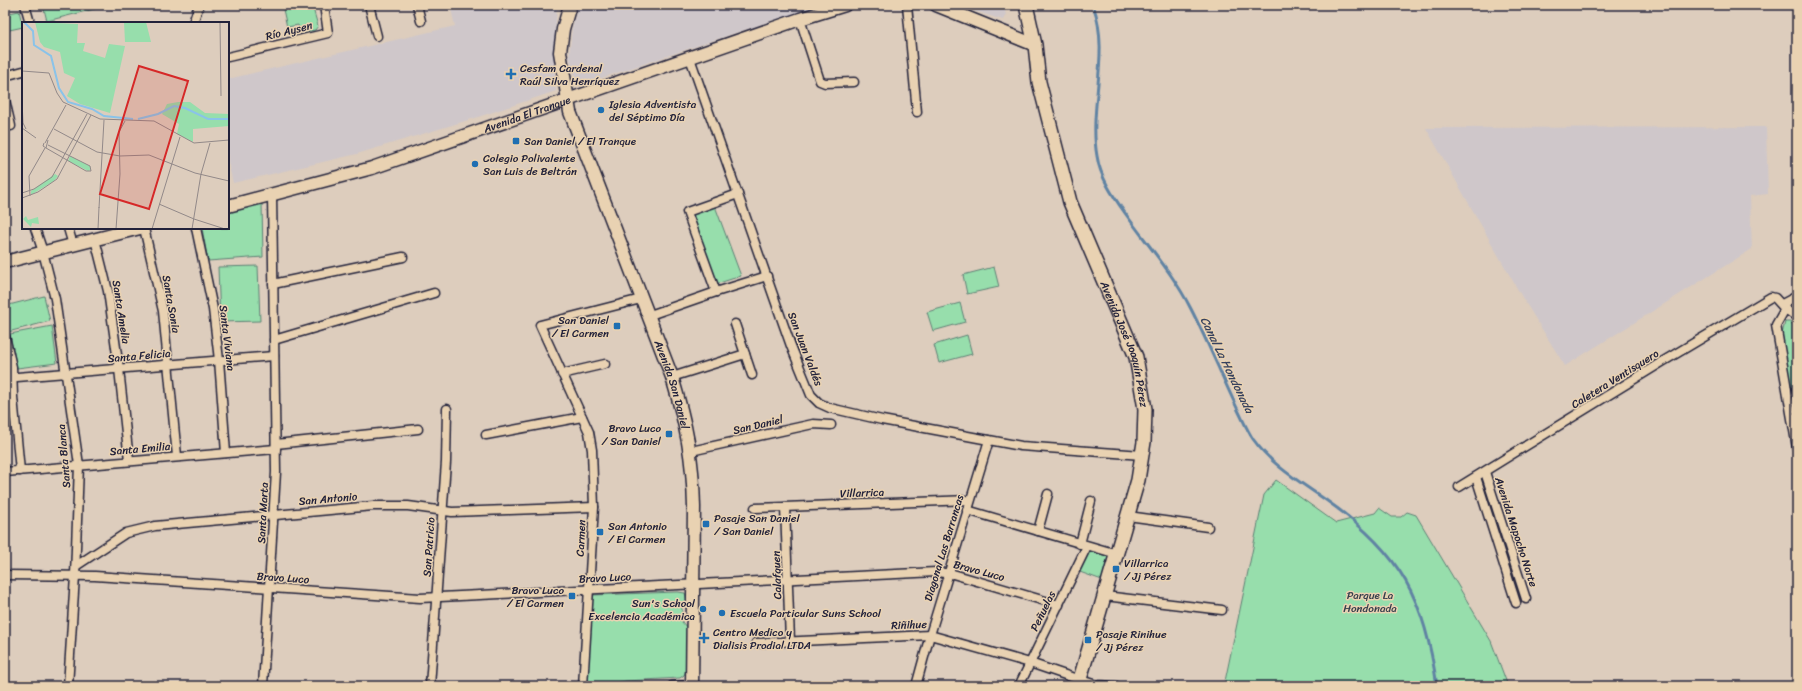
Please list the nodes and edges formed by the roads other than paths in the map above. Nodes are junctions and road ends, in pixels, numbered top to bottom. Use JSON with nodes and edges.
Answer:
{"nodes":[{"id":1,"x":25,"y":5,"type":"edge"},
{"id":2,"x":199,"y":5,"type":"edge"},
{"id":3,"x":324,"y":5,"type":"edge"},
{"id":4,"x":369,"y":5,"type":"edge"},
{"id":5,"x":417,"y":5,"type":"edge"},
{"id":6,"x":570,"y":5,"type":"edge"},
{"id":7,"x":845,"y":5,"type":"edge"},
{"id":8,"x":907,"y":5,"type":"edge"},
{"id":9,"x":936,"y":5,"type":"edge"},
{"id":10,"x":1026,"y":5,"type":"edge"},
{"id":11,"x":800,"y":19,"type":"junction"},
{"id":12,"x":421,"y":21,"type":"dead end"},
{"id":13,"x":30,"y":22,"type":"edge"},
{"id":14,"x":193,"y":22,"type":"edge"},
{"id":15,"x":377,"y":36,"type":"dead end"},
{"id":16,"x":1035,"y":46,"type":"junction"},
{"id":17,"x":229,"y":57,"type":"edge"},
{"id":18,"x":690,"y":58,"type":"junction"},
{"id":19,"x":22,"y":71,"type":"edge"},
{"id":20,"x":5,"y":76,"type":"edge"},
{"id":21,"x":854,"y":82,"type":"dead end"},
{"id":22,"x":568,"y":99,"type":"junction"},
{"id":23,"x":5,"y":100,"type":"edge"},
{"id":24,"x":917,"y":112,"type":"dead end"},
{"id":25,"x":11,"y":126,"type":"dead end"},
{"id":26,"x":738,"y":194,"type":"junction"},
{"id":27,"x":272,"y":195,"type":"junction"},
{"id":28,"x":229,"y":206,"type":"edge"},
{"id":29,"x":35,"y":229,"type":"edge"},
{"id":30,"x":68,"y":229,"type":"edge"},
{"id":31,"x":133,"y":229,"type":"edge"},
{"id":32,"x":144,"y":229,"type":"edge"},
{"id":33,"x":196,"y":229,"type":"edge"},
{"id":34,"x":118,"y":231,"type":"edge"},
{"id":35,"x":95,"y":240,"type":"junction"},
{"id":36,"x":73,"y":245,"type":"junction"},
{"id":37,"x":44,"y":252,"type":"junction"},
{"id":38,"x":403,"y":257,"type":"dead end"},
{"id":39,"x":5,"y":262,"type":"edge"},
{"id":40,"x":766,"y":276,"type":"junction"},
{"id":41,"x":273,"y":284,"type":"junction"},
{"id":42,"x":716,"y":292,"type":"junction"},
{"id":43,"x":434,"y":293,"type":"dead end"},
{"id":44,"x":1797,"y":296,"type":"edge"},
{"id":45,"x":641,"y":300,"type":"junction"},
{"id":46,"x":1783,"y":306,"type":"junction"},
{"id":47,"x":647,"y":316,"type":"junction"},
{"id":48,"x":1797,"y":317,"type":"edge"},
{"id":49,"x":735,"y":324,"type":"dead end"},
{"id":50,"x":5,"y":337,"type":"edge"},
{"id":51,"x":274,"y":340,"type":"junction"},
{"id":52,"x":745,"y":354,"type":"junction"},
{"id":53,"x":274,"y":356,"type":"junction"},
{"id":54,"x":219,"y":360,"type":"junction"},
{"id":55,"x":168,"y":364,"type":"junction"},
{"id":56,"x":605,"y":364,"type":"dead end"},
{"id":57,"x":119,"y":369,"type":"junction"},
{"id":58,"x":66,"y":373,"type":"junction"},
{"id":59,"x":562,"y":374,"type":"junction"},
{"id":60,"x":752,"y":374,"type":"dead end"},
{"id":61,"x":672,"y":377,"type":"junction"},
{"id":62,"x":9,"y":378,"type":"edge"},
{"id":63,"x":447,"y":410,"type":"dead end"},
{"id":64,"x":582,"y":417,"type":"junction"},
{"id":65,"x":830,"y":425,"type":"dead end"},
{"id":66,"x":418,"y":429,"type":"dead end"},
{"id":67,"x":486,"y":435,"type":"dead end"},
{"id":68,"x":989,"y":440,"type":"junction"},
{"id":69,"x":276,"y":447,"type":"junction"},
{"id":70,"x":1797,"y":448,"type":"edge"},
{"id":71,"x":691,"y":452,"type":"junction"},
{"id":72,"x":226,"y":453,"type":"junction"},
{"id":73,"x":1142,"y":455,"type":"junction"},
{"id":74,"x":177,"y":456,"type":"junction"},
{"id":75,"x":129,"y":460,"type":"junction"},
{"id":76,"x":79,"y":465,"type":"junction"},
{"id":77,"x":20,"y":471,"type":"junction"},
{"id":78,"x":5,"y":472,"type":"edge"},
{"id":79,"x":1485,"y":472,"type":"junction"},
{"id":80,"x":1476,"y":477,"type":"junction"},
{"id":81,"x":1460,"y":487,"type":"dead end"},
{"id":82,"x":1048,"y":494,"type":"dead end"},
{"id":83,"x":970,"y":500,"type":"junction"},
{"id":84,"x":1092,"y":501,"type":"dead end"},
{"id":85,"x":594,"y":507,"type":"junction"},
{"id":86,"x":785,"y":507,"type":"junction"},
{"id":87,"x":755,"y":508,"type":"dead end"},
{"id":88,"x":966,"y":510,"type":"junction"},
{"id":89,"x":442,"y":511,"type":"junction"},
{"id":90,"x":274,"y":515,"type":"junction"},
{"id":91,"x":1128,"y":516,"type":"junction"},
{"id":92,"x":1208,"y":526,"type":"dead end"},
{"id":93,"x":1038,"y":531,"type":"junction"},
{"id":94,"x":1084,"y":545,"type":"junction"},
{"id":95,"x":1117,"y":554,"type":"junction"},
{"id":96,"x":76,"y":566,"type":"junction"},
{"id":97,"x":948,"y":574,"type":"junction"},
{"id":98,"x":5,"y":575,"type":"edge"},
{"id":99,"x":76,"y":576,"type":"junction"},
{"id":100,"x":788,"y":580,"type":"junction"},
{"id":101,"x":693,"y":584,"type":"junction"},
{"id":102,"x":270,"y":589,"type":"junction"},
{"id":103,"x":1523,"y":589,"type":"junction"},
{"id":104,"x":589,"y":590,"type":"junction"},
{"id":105,"x":1513,"y":592,"type":"junction"},
{"id":106,"x":1105,"y":596,"type":"junction"},
{"id":107,"x":436,"y":598,"type":"junction"},
{"id":108,"x":1526,"y":599,"type":"dead end"},
{"id":109,"x":1516,"y":603,"type":"dead end"},
{"id":110,"x":1059,"y":606,"type":"junction"},
{"id":111,"x":1222,"y":610,"type":"dead end"},
{"id":112,"x":930,"y":635,"type":"junction"},
{"id":113,"x":790,"y":641,"type":"junction"},
{"id":114,"x":756,"y":643,"type":"dead end"},
{"id":115,"x":1030,"y":663,"type":"junction"},
{"id":116,"x":1079,"y":683,"type":"edge"},
{"id":117,"x":68,"y":686,"type":"edge"},
{"id":118,"x":263,"y":686,"type":"edge"},
{"id":119,"x":430,"y":686,"type":"edge"},
{"id":120,"x":583,"y":686,"type":"edge"},
{"id":121,"x":672,"y":686,"type":"edge"},
{"id":122,"x":692,"y":686,"type":"edge"},
{"id":123,"x":916,"y":686,"type":"edge"},
{"id":124,"x":1018,"y":686,"type":"edge"},
{"id":125,"x":1116,"y":686,"type":"edge"}],
"edges":[{"from":1,"to":13,"type":"street"},
{"from":2,"to":14,"type":"street"},
{"from":3,"to":17,"type":"street","name":"Río Aysen"},
{"from":4,"to":15,"type":"street"},
{"from":5,"to":12,"type":"street"},
{"from":6,"to":22,"type":"street","name":"Avenida San Daniel"},
{"from":7,"to":11,"type":"street","name":"Avenida El Tranque"},
{"from":8,"to":24,"type":"street"},
{"from":9,"to":16,"type":"street"},
{"from":10,"to":16,"type":"main road","name":"Avenida José Joaquín Pérez"},
{"from":11,"to":18,"type":"street","name":"Avenida El Tranque"},
{"from":11,"to":21,"type":"street"},
{"from":16,"to":73,"type":"main road","name":"Avenida José Joaquín Pérez"},
{"from":18,"to":22,"type":"street","name":"Avenida El Tranque"},
{"from":18,"to":26,"type":"street","name":"San Juan Valdés"},
{"from":19,"to":20,"type":"street"},
{"from":22,"to":27,"type":"street","name":"Avenida El Tranque"},
{"from":22,"to":45,"type":"street","name":"Avenida San Daniel"},
{"from":23,"to":25,"type":"street"},
{"from":26,"to":40,"type":"street","name":"San Juan Valdés"},
{"from":26,"to":42,"type":"street"},
{"from":27,"to":28,"type":"street","name":"Avenida El Tranque"},
{"from":27,"to":41,"type":"street","name":"Santa Marta"},
{"from":29,"to":37,"type":"street","name":"Santa Blanca"},
{"from":30,"to":36,"type":"street"},
{"from":31,"to":34,"type":"street"},
{"from":32,"to":55,"type":"street","name":"Santa Sonia"},
{"from":33,"to":54,"type":"street","name":"Santa Viviana"},
{"from":34,"to":35,"type":"street"},
{"from":35,"to":36,"type":"street"},
{"from":35,"to":57,"type":"street","name":"Santa Amelia"},
{"from":36,"to":37,"type":"street"},
{"from":37,"to":39,"type":"street"},
{"from":37,"to":58,"type":"street","name":"Santa Blanca"},
{"from":38,"to":41,"type":"street"},
{"from":40,"to":42,"type":"street"},
{"from":40,"to":68,"type":"street","name":"San Juan Valdés"},
{"from":41,"to":51,"type":"street","name":"Santa Marta"},
{"from":42,"to":47,"type":"street"},
{"from":43,"to":51,"type":"street"},
{"from":44,"to":46,"type":"street"},
{"from":45,"to":47,"type":"street","name":"Avenida San Daniel"},
{"from":45,"to":59,"type":"street","name":"Carmen"},
{"from":46,"to":48,"type":"street"},
{"from":46,"to":70,"type":"street"},
{"from":46,"to":79,"type":"street","name":"Caletera Ventisquero"},
{"from":47,"to":61,"type":"street","name":"Avenida San Daniel"},
{"from":49,"to":52,"type":"street"},
{"from":50,"to":62,"type":"street"},
{"from":51,"to":53,"type":"street","name":"Santa Marta"},
{"from":52,"to":60,"type":"street"},
{"from":52,"to":61,"type":"street"},
{"from":53,"to":54,"type":"street","name":"Santa Felicia"},
{"from":53,"to":69,"type":"street","name":"Santa Marta"},
{"from":54,"to":55,"type":"street","name":"Santa Felicia"},
{"from":54,"to":72,"type":"street","name":"Santa Viviana"},
{"from":55,"to":57,"type":"street","name":"Santa Felicia"},
{"from":55,"to":74,"type":"street","name":"Santa Sonia"},
{"from":56,"to":59,"type":"street"},
{"from":57,"to":58,"type":"street","name":"Santa Felicia"},
{"from":57,"to":75,"type":"street","name":"Santa Amelia"},
{"from":58,"to":62,"type":"street","name":"Santa Felicia"},
{"from":58,"to":76,"type":"street","name":"Santa Blanca"},
{"from":59,"to":64,"type":"street","name":"Carmen"},
{"from":61,"to":71,"type":"street","name":"Avenida San Daniel"},
{"from":62,"to":77,"type":"street"},
{"from":63,"to":89,"type":"street","name":"San Patricio"},
{"from":64,"to":67,"type":"street"},
{"from":64,"to":85,"type":"street","name":"Carmen"},
{"from":65,"to":71,"type":"street","name":"San Daniel"},
{"from":66,"to":69,"type":"street","name":"Santa Emilia"},
{"from":68,"to":73,"type":"street","name":"San Juan Valdés"},
{"from":68,"to":83,"type":"street","name":"Diagonal Las Barrancas"},
{"from":69,"to":72,"type":"street","name":"Santa Emilia"},
{"from":69,"to":90,"type":"street","name":"Santa Marta"},
{"from":71,"to":101,"type":"street","name":"Avenida San Daniel"},
{"from":72,"to":74,"type":"street","name":"Santa Emilia"},
{"from":73,"to":91,"type":"main road","name":"Avenida José Joaquín Pérez"},
{"from":74,"to":75,"type":"street","name":"Santa Emilia"},
{"from":75,"to":76,"type":"street","name":"Santa Emilia"},
{"from":76,"to":77,"type":"street","name":"Santa Emilia"},
{"from":76,"to":96,"type":"street","name":"Santa Blanca"},
{"from":77,"to":78,"type":"street","name":"Santa Emilia"},
{"from":79,"to":80,"type":"street","name":"Caletera Ventisquero"},
{"from":79,"to":103,"type":"street","name":"Avenida Mapocho Norte"},
{"from":80,"to":81,"type":"street","name":"Caletera Ventisquero"},
{"from":80,"to":105,"type":"street"},
{"from":82,"to":93,"type":"street"},
{"from":83,"to":86,"type":"street","name":"Villarrica"},
{"from":83,"to":88,"type":"street","name":"Diagonal Las Barrancas"},
{"from":84,"to":94,"type":"street","name":"Peñuelas"},
{"from":85,"to":89,"type":"street","name":"San Antonio"},
{"from":85,"to":104,"type":"street","name":"Carmen"},
{"from":86,"to":87,"type":"street","name":"Villarrica"},
{"from":86,"to":100,"type":"street","name":"Calafquen"},
{"from":88,"to":93,"type":"street"},
{"from":88,"to":97,"type":"street","name":"Diagonal Las Barrancas"},
{"from":89,"to":90,"type":"street","name":"San Antonio"},
{"from":89,"to":107,"type":"street","name":"San Patricio"},
{"from":90,"to":96,"type":"street","name":"San Antonio"},
{"from":90,"to":102,"type":"street","name":"Santa Marta"},
{"from":91,"to":92,"type":"street"},
{"from":91,"to":95,"type":"main road","name":"Avenida José Joaquín Pérez"},
{"from":93,"to":94,"type":"street"},
{"from":94,"to":95,"type":"street"},
{"from":94,"to":110,"type":"street","name":"Peñuelas"},
{"from":95,"to":106,"type":"main road","name":"Avenida José Joaquín Pérez"},
{"from":96,"to":99,"type":"street","name":"Santa Blanca"},
{"from":97,"to":100,"type":"street","name":"Bravo Luco"},
{"from":97,"to":110,"type":"street","name":"Bravo Luco"},
{"from":97,"to":112,"type":"street","name":"Diagonal Las Barrancas"},
{"from":98,"to":99,"type":"street","name":"Bravo Luco"},
{"from":99,"to":102,"type":"street","name":"Bravo Luco"},
{"from":99,"to":117,"type":"street","name":"Santa Blanca"},
{"from":100,"to":101,"type":"street","name":"Bravo Luco"},
{"from":100,"to":113,"type":"street","name":"Calafquen"},
{"from":101,"to":104,"type":"street","name":"Bravo Luco"},
{"from":101,"to":122,"type":"street","name":"Avenida San Daniel"},
{"from":102,"to":107,"type":"street","name":"Bravo Luco"},
{"from":102,"to":118,"type":"street","name":"Santa Marta"},
{"from":103,"to":105,"type":"street"},
{"from":103,"to":108,"type":"street","name":"Avenida Mapocho Norte"},
{"from":104,"to":107,"type":"street","name":"Bravo Luco"},
{"from":104,"to":120,"type":"street","name":"Carmen"},
{"from":105,"to":109,"type":"street"},
{"from":106,"to":111,"type":"street"},
{"from":106,"to":116,"type":"main road","name":"Avenida José Joaquín Pérez"},
{"from":107,"to":119,"type":"street","name":"San Patricio"},
{"from":110,"to":115,"type":"street","name":"Peñuelas"},
{"from":112,"to":113,"type":"street","name":"Riñihue"},
{"from":112,"to":115,"type":"street","name":"Riñihue"},
{"from":112,"to":123,"type":"street","name":"Diagonal Las Barrancas"},
{"from":113,"to":114,"type":"street","name":"Riñihue"},
{"from":115,"to":116,"type":"street","name":"Riñihue"},
{"from":115,"to":124,"type":"street","name":"Peñuelas"},
{"from":116,"to":125,"type":"street","name":"Riñihue"},
{"from":121,"to":122,"type":"street"}]}
